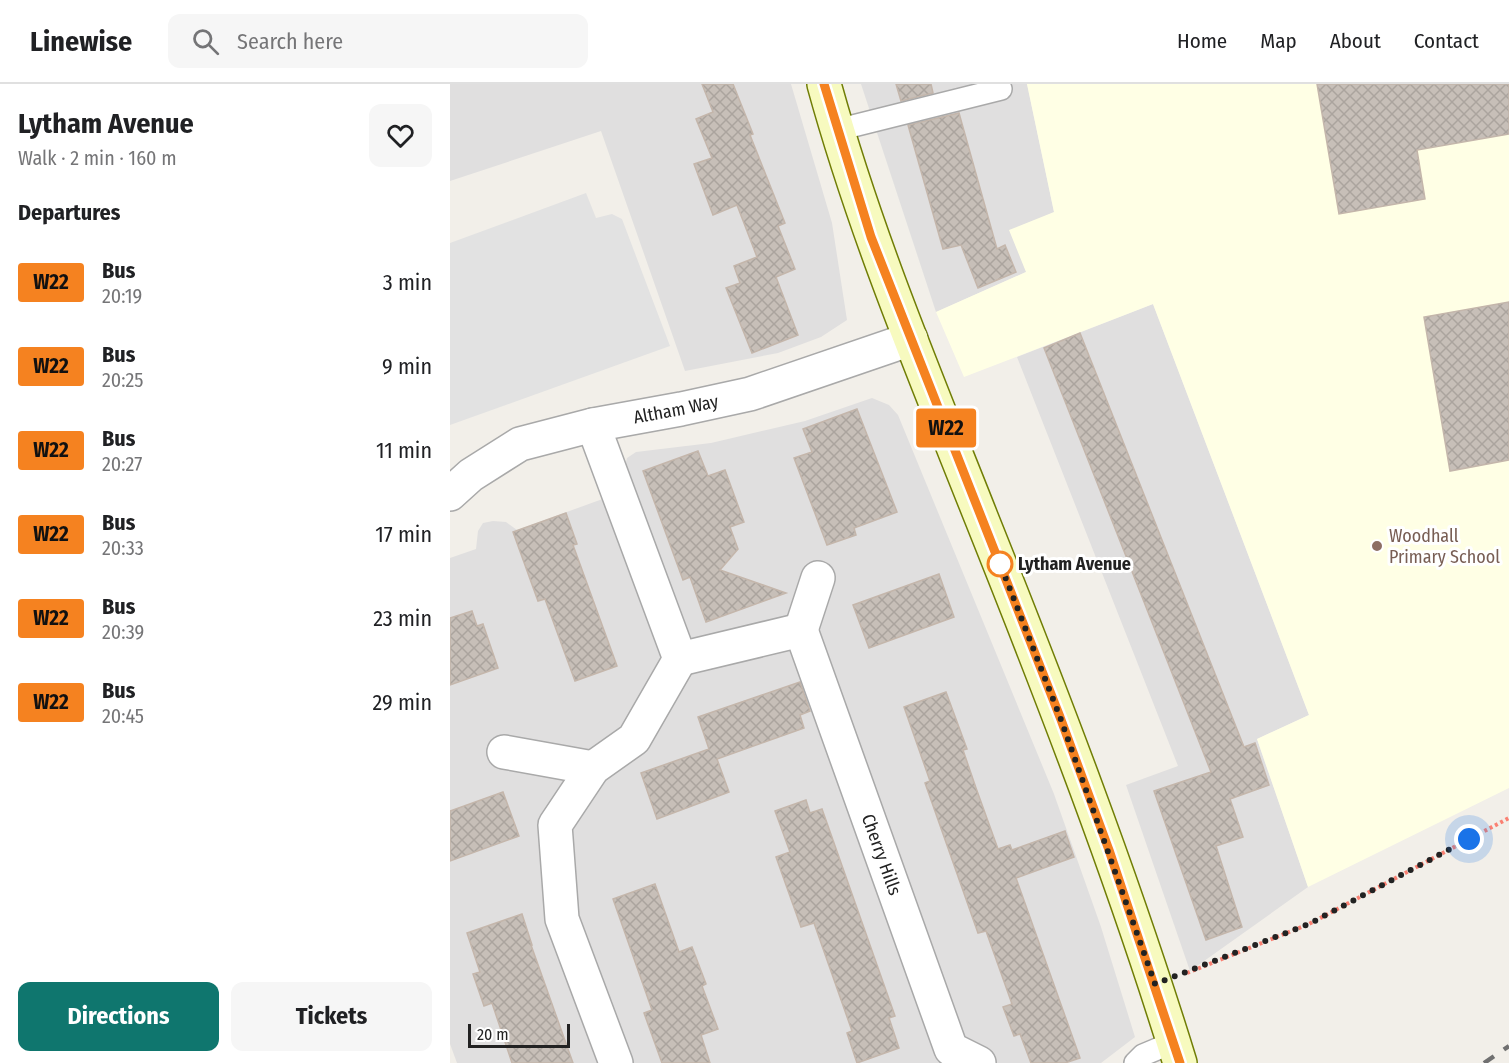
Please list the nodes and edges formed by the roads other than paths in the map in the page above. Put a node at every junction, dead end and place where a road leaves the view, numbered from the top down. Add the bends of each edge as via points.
1 (824, 84) edge
2 (1001, 89) dead end
3 (837, 130) junction
4 (910, 339) junction
5 (593, 425) junction
6 (450, 494) edge
7 (818, 578) dead end
8 (801, 630) junction
9 (680, 659) junction
10 (504, 752) dead end
11 (593, 768) junction
12 (1177, 1052) edge
13 (616, 1063) edge
14 (979, 1063) edge
15 (1135, 1063) edge

1 - 3 main road
2 - 3 lane
3 - 4 main road via 871,237
4 - 5 street, Altham Way via 750,394
4 - 12 main road via 1060,717
5 - 6 street, Altham Way via 520,444 471,475
5 - 9 street
7 - 8 street
8 - 9 street
8 - 14 street, Cherry Hills via 951,1049
9 - 11 street via 634,739
10 - 11 street
11 - 13 street via 555,825 562,919
12 - 15 lane via 1143,1055

